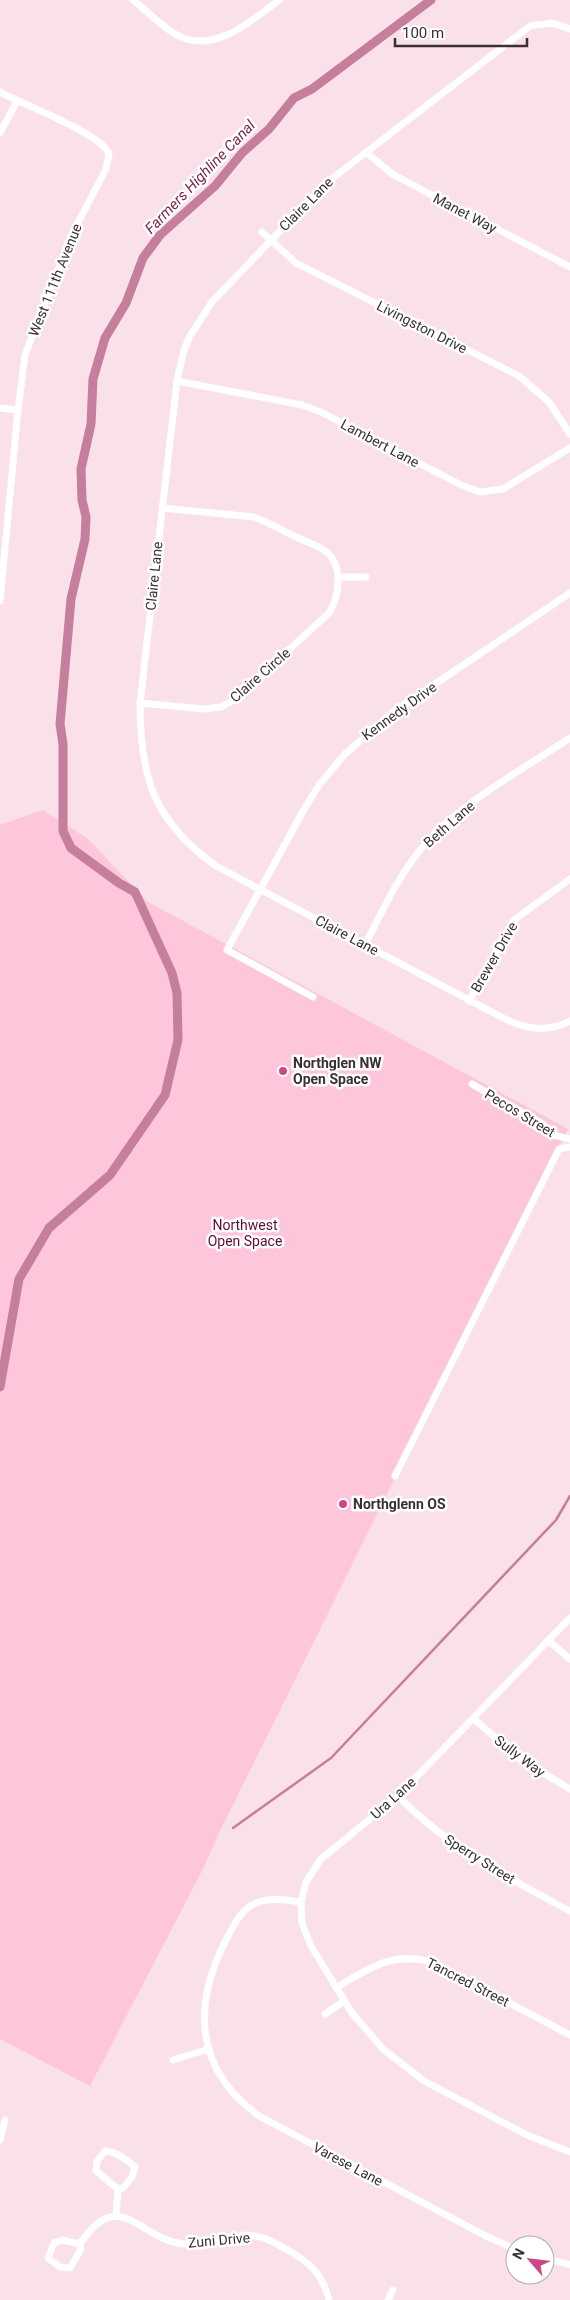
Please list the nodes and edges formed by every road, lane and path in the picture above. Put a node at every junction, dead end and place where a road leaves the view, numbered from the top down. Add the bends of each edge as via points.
1 (133, 0) edge
2 (279, 0) edge
3 (570, 29) edge
4 (0, 92) edge
5 (17, 101) junction
6 (0, 133) edge
7 (366, 152) junction
8 (262, 232) dead end
9 (271, 239) junction
10 (570, 267) edge
11 (177, 381) junction
12 (0, 408) edge
13 (18, 410) junction
14 (570, 434) edge
15 (570, 448) edge
16 (162, 508) junction
17 (3, 543) edge
18 (340, 577) junction
19 (366, 577) dead end
20 (570, 593) edge
21 (0, 601) edge
22 (140, 703) junction
23 (570, 738) edge
24 (570, 879) edge
25 (261, 890) junction
26 (365, 945) junction
27 (313, 997) dead end
28 (469, 1001) junction
29 (570, 1021) edge
30 (472, 1084) dead end
31 (570, 1139) edge
32 (570, 1147) edge
33 (395, 1476) dead end
34 (570, 1618) edge
35 (548, 1640) junction
36 (570, 1659) edge
37 (474, 1719) junction
38 (570, 1789) edge
39 (398, 1796) junction
40 (301, 1902) junction
41 (570, 1911) edge
42 (336, 1988) junction
43 (344, 2001) junction
44 (325, 2014) dead end
45 (570, 2035) edge
46 (209, 2049) junction
47 (173, 2060) dead end
48 (5, 2120) dead end
49 (0, 2140) edge
50 (570, 2152) edge
51 (118, 2189) junction
52 (116, 2216) junction
53 (80, 2244) junction
54 (505, 2245) edge
55 (555, 2260) edge
56 (570, 2264) edge
57 (393, 2290) dead end
58 (330, 2300) edge
59 (388, 2300) edge

1 - 2 street via 176,34 202,40 240,30
3 - 7 street, Claire Lane via 552,23 536,24 517,35
4 - 5 street
5 - 6 street
5 - 13 street, West 111th Avenue via 102,143 109,154 106,169 71,236 30,341
7 - 9 street, Claire Lane via 325,184
7 - 10 street, Manet Way via 392,174
8 - 9 street, Livingston Drive
9 - 11 street, Claire Lane via 203,314 184,350
9 - 14 street, Livingston Drive via 296,263 519,376 549,402
11 - 15 street, Lambert Lane via 302,405 480,492 503,489
11 - 16 street, Claire Lane
12 - 13 street
13 - 17 street, West 111th Avenue
16 - 18 street via 254,517 268,522 325,551
16 - 22 street, Claire Lane
17 - 21 street, West 111th Avenue
18 - 19 street
18 - 22 street, Claire Circle via 336,602 330,613 234,700 221,707 204,709
20 - 25 street, Kennedy Drive via 392,713 354,744 319,785
22 - 25 street, Claire Lane via 144,767 161,809 204,857
23 - 26 street, Beth Lane via 464,809 436,832 405,872
24 - 28 street, Brewer Drive via 514,920
25 - 26 street, Claire Lane
25 - 27 street, Kennedy Drive via 227,950
26 - 28 street, Claire Lane
28 - 29 street, Claire Lane via 524,1027 551,1028
30 - 31 street, Pecos Street via 542,1124 549,1134
32 - 33 street via 560,1149
34 - 35 street, Ura Lane
35 - 36 street
35 - 37 street, Ura Lane
37 - 38 street, Sully Way via 521,1760
37 - 39 street, Ura Lane
39 - 40 street, Ura Lane via 321,1859 306,1882
39 - 41 street, Sperry Street via 440,1835 471,1856
40 - 42 street, Ura Lane via 304,1931
40 - 46 street, Varese Lane via 260,1902 246,1909 237,1920 216,1958 208,1983 204,2015
42 - 43 street, Ura Lane
42 - 45 street, Tancred Street via 392,1959 420,1958
43 - 44 street
43 - 50 street, Ura Lane via 383,2048 424,2081 527,2135
46 - 47 street
46 - 54 street, Varese Lane via 228,2086 258,2116
48 - 49 street
51 - 51 street via 96,2171 105,2151 135,2167 128,2184
51 - 52 street
52 - 53 street via 97,2224
52 - 58 street, Zuni Drive via 132,2220 173,2242 186,2244 247,2235 269,2239 312,2265
53 - 53 street via 81,2249 70,2268 60,2267 48,2258 56,2241
55 - 56 street
57 - 59 street

